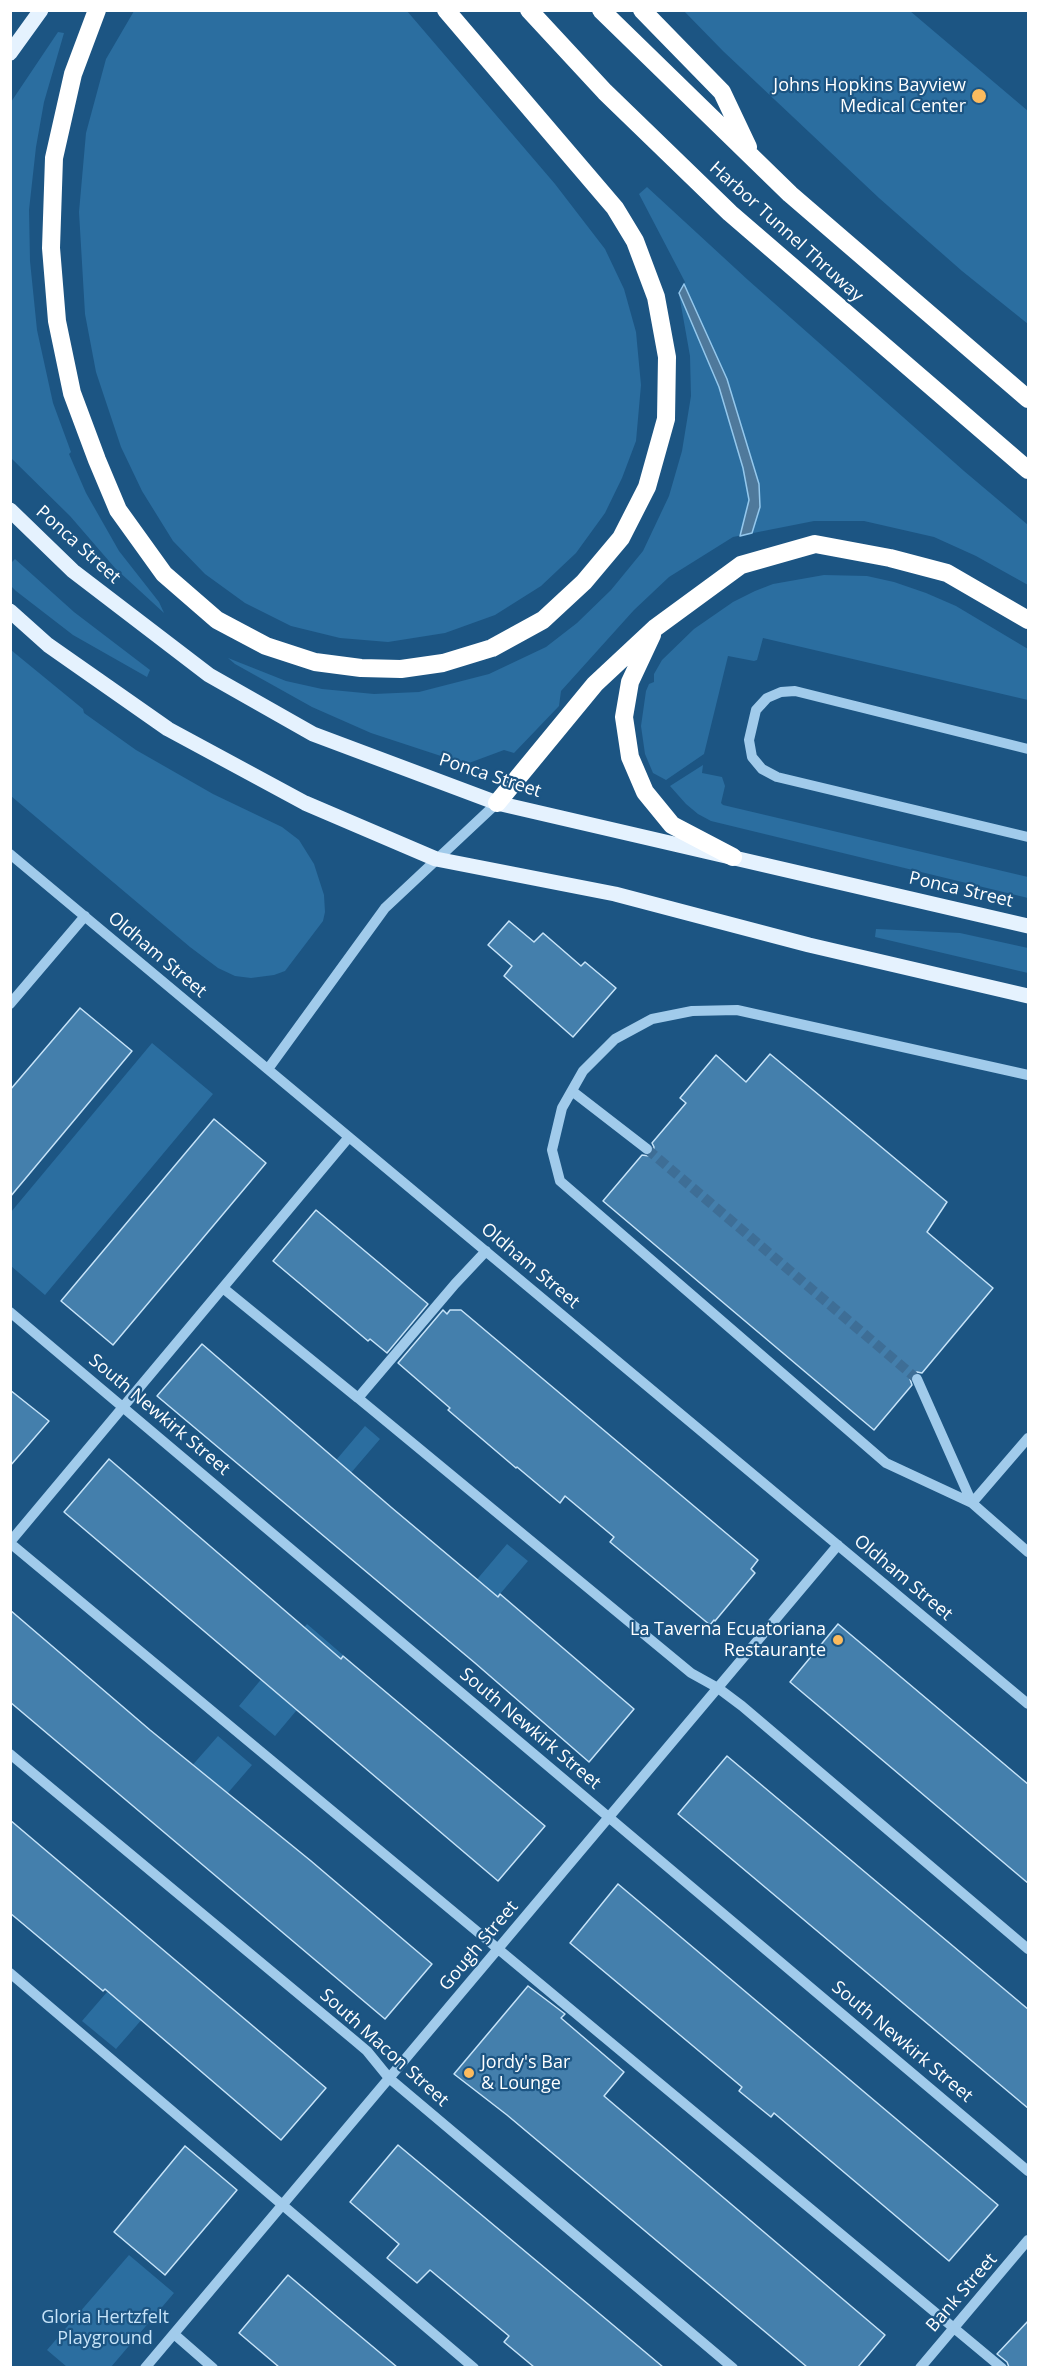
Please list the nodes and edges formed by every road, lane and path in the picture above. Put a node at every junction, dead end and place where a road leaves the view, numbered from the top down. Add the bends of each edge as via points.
1 (40, 10) edge
2 (97, 10) edge
3 (446, 10) edge
4 (529, 10) edge
5 (602, 10) edge
6 (642, 10) edge
7 (10, 53) edge
8 (753, 156) junction
9 (1029, 399) edge
10 (1029, 470) edge
11 (10, 510) edge
12 (10, 611) edge
13 (1029, 620) edge
14 (655, 628) junction
15 (1029, 750) edge
16 (497, 803) junction
17 (1029, 837) edge
18 (10, 854) edge
19 (733, 857) junction
20 (436, 859) junction
21 (85, 916) junction
22 (1029, 926) edge
23 (1029, 996) edge
24 (10, 1004) edge
25 (267, 1069) junction
26 (1029, 1075) edge
27 (572, 1091) junction
28 (349, 1137) junction
29 (647, 1149) tunnel mouth
30 (486, 1251) junction
31 (223, 1288) junction
32 (10, 1312) edge
33 (917, 1379) tunnel mouth
34 (357, 1398) junction
35 (124, 1407) junction
36 (1029, 1438) edge
37 (972, 1503) junction
38 (10, 1542) edge
39 (838, 1545) junction
40 (1029, 1552) edge
41 (718, 1688) junction
42 (1029, 1704) edge
43 (10, 1754) edge
44 (609, 1817) junction
45 (498, 1949) junction
46 (1029, 1949) edge
47 (10, 1973) edge
48 (389, 2078) junction
49 (1029, 2171) edge
50 (282, 2206) junction
51 (1029, 2240) edge
52 (954, 2327) junction
53 (174, 2334) junction
54 (146, 2367) edge
55 (213, 2367) edge
56 (474, 2367) edge
57 (733, 2367) edge
58 (920, 2367) edge
59 (1002, 2367) edge

1 - 7 main road
2 - 3 highway via 73,75 54,159 51,248 57,321 72,393 118,510 164,574 217,620 266,646 315,662 401,669 443,663 492,648 543,620 576,589 621,538 647,487 666,419 667,357 656,297 635,241 615,208
4 - 10 highway, Harbor Tunnel Thruway via 605,92 730,213
5 - 8 highway, Harbor Tunnel Thruway
6 - 8 highway via 722,92
8 - 9 highway, Harbor Tunnel Thruway via 790,194
11 - 16 main road, Ponca Street via 73,571 209,675 313,734
12 - 20 main road via 48,645 168,729 305,803
13 - 14 highway via 947,573 815,543 741,565
14 - 16 highway via 595,684
14 - 19 highway via 630,682 624,717 630,757 645,792 672,825
15 - 17 street via 795,692 767,698 756,710 749,740 752,757 762,769 777,777
16 - 19 main road, Ponca Street
16 - 20 street
18 - 21 street, Oldham Street
19 - 22 main road, Ponca Street
20 - 23 main road via 615,894 809,945
20 - 25 street via 385,908
21 - 24 street
21 - 25 street, Oldham Street
25 - 28 street, Oldham Street
26 - 27 street via 737,1010 692,1011 652,1019 615,1039 583,1071
27 - 29 street
27 - 37 street via 562,1108 552,1150 560,1181 885,1463
28 - 30 street, Oldham Street
28 - 31 street
30 - 34 street
30 - 39 street, Oldham Street
31 - 34 street
31 - 35 street
32 - 35 street, South Newkirk Street
33 - 37 street
34 - 41 street via 691,1673
35 - 38 street
35 - 44 street, South Newkirk Street
36 - 37 street
37 - 40 street
38 - 45 street
39 - 41 street, Gough Street
39 - 42 street, Oldham Street
41 - 44 street, Gough Street
41 - 46 street
43 - 48 street, South Macon Street via 367,2050
44 - 45 street, Gough Street
44 - 49 street, South Newkirk Street
45 - 48 street, Gough Street
45 - 52 street
47 - 50 street
48 - 50 street, Gough Street
48 - 57 street, South Macon Street
50 - 53 street, Gough Street
50 - 56 street
51 - 52 street, Bank Street
52 - 58 street, Bank Street
52 - 59 street
53 - 54 street, Gough Street
53 - 55 street

